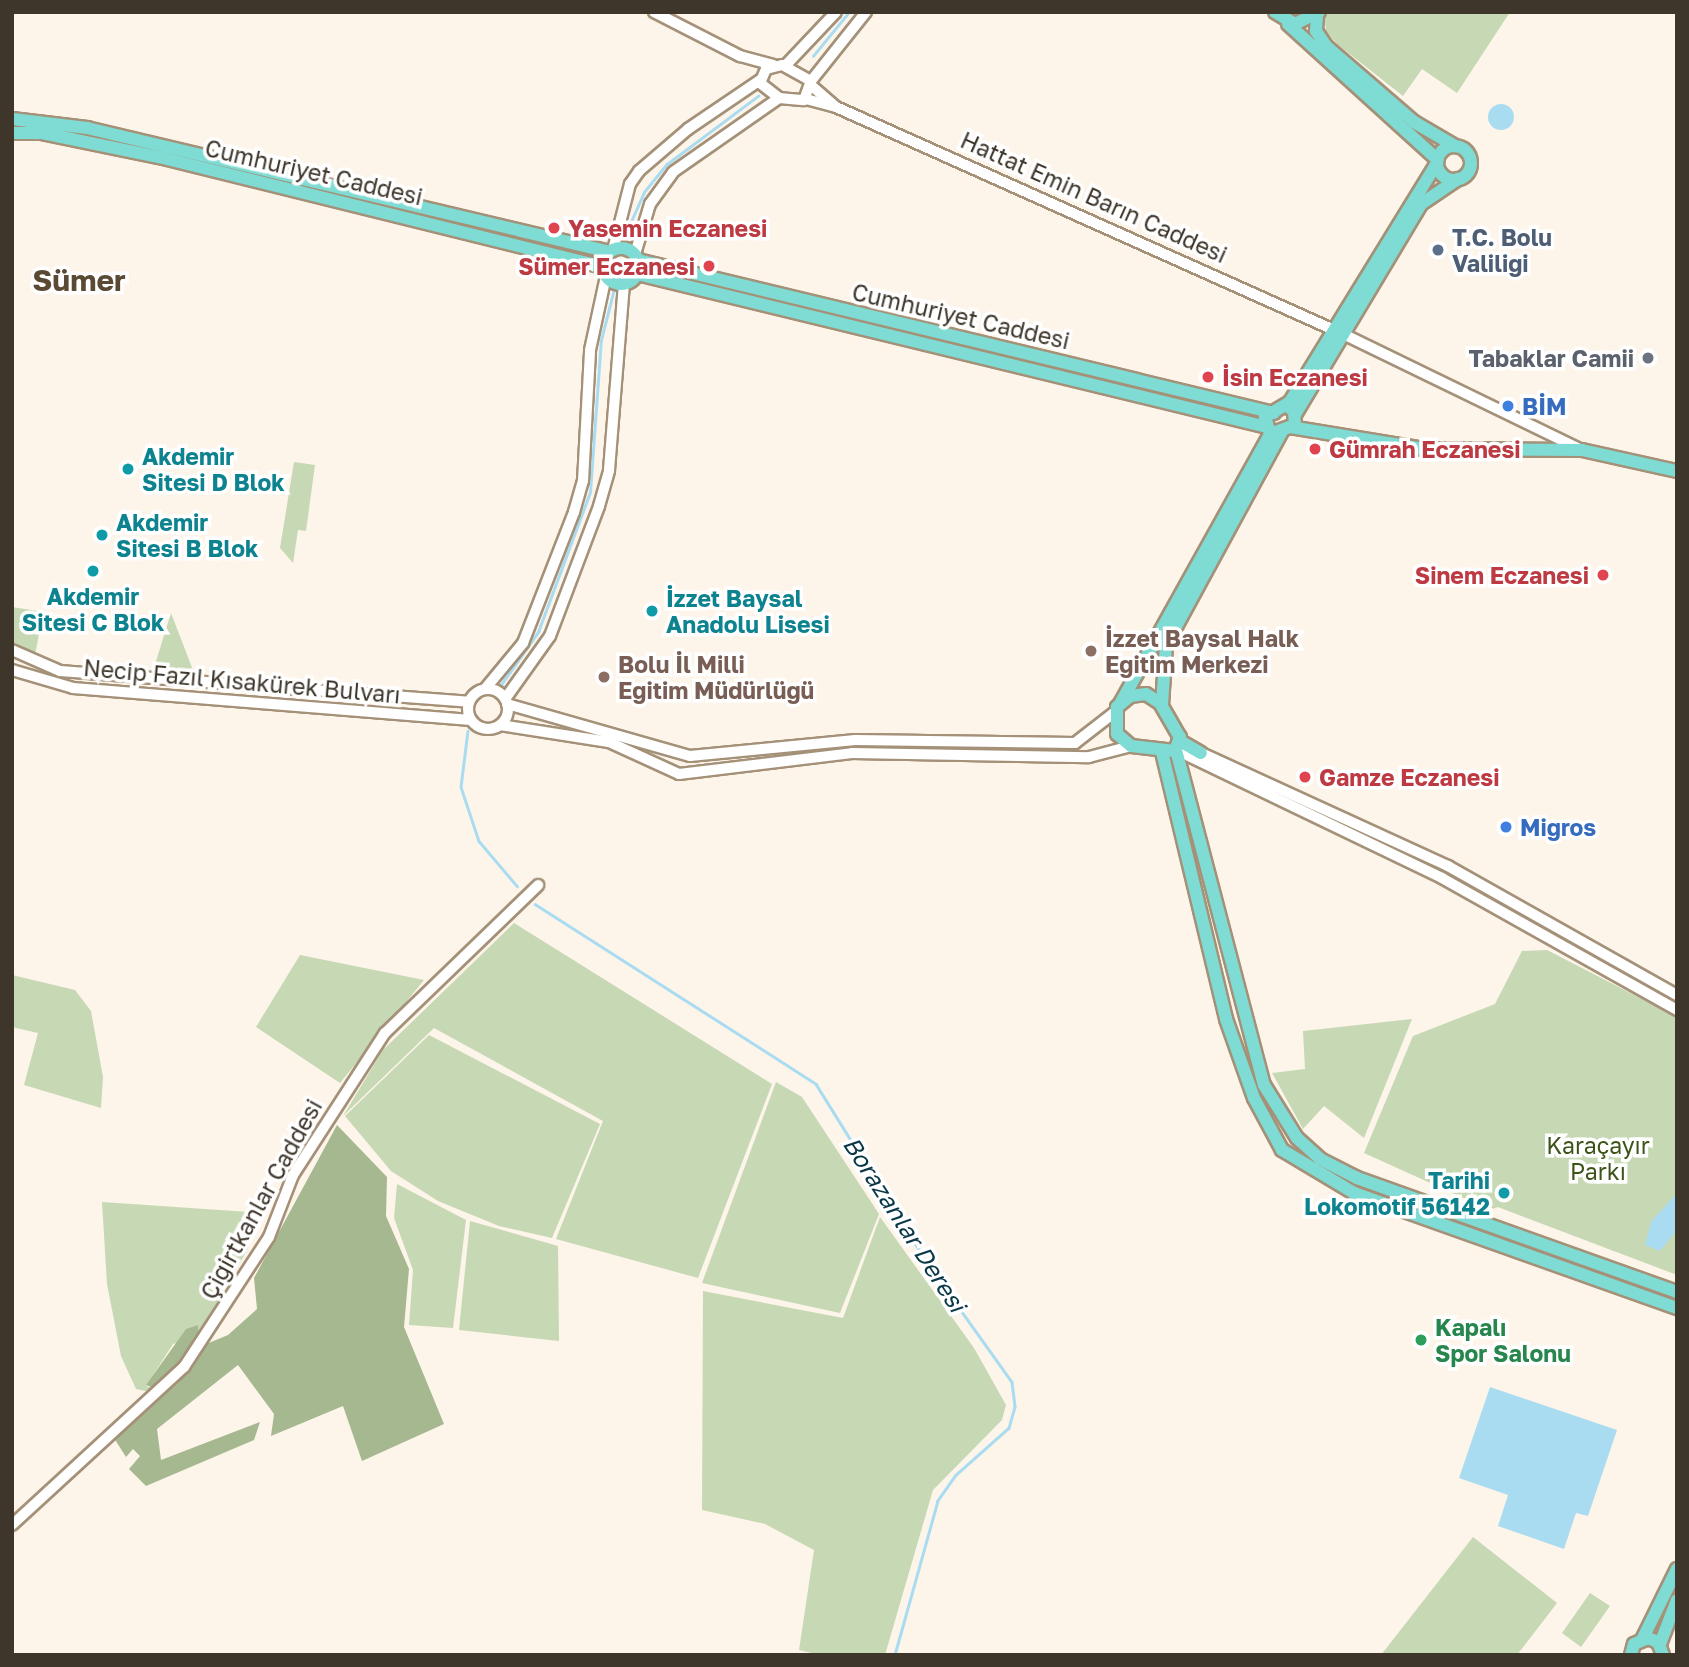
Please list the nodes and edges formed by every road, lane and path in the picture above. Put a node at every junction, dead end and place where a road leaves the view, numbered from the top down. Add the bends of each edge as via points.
1 (654, 12) edge
2 (836, 12) edge
3 (866, 12) edge
4 (1275, 12) edge
5 (1318, 14) edge
6 (1288, 24) junction
7 (740, 56) junction
8 (779, 66) junction
9 (760, 78) junction
10 (811, 83) junction
11 (779, 98) junction
12 (806, 99) junction
13 (836, 107) junction
14 (12, 119) edge
15 (12, 133) edge
16 (1455, 146) junction
17 (1437, 162) junction
18 (1458, 179) junction
19 (611, 251) junction
20 (636, 257) junction
21 (605, 271) junction
22 (636, 274) junction
23 (624, 283) junction
24 (1338, 332) junction
25 (1291, 410) junction
26 (1274, 413) junction
27 (1276, 430) junction
28 (1582, 450) junction
29 (1677, 471) edge
30 (12, 650) edge
31 (12, 670) edge
32 (485, 689) junction
33 (469, 702) junction
34 (506, 702) junction
35 (1162, 705) junction
36 (1118, 708) junction
37 (471, 720) junction
38 (500, 725) junction
39 (1131, 746) junction
40 (1178, 746) junction
41 (1162, 752) junction
42 (1201, 753) joint
43 (538, 885) dead end
44 (1677, 995) edge
45 (1677, 1010) edge
46 (1677, 1292) edge
47 (1677, 1308) edge
48 (12, 1525) edge
49 (1677, 1569) edge
50 (1677, 1600) edge
51 (1643, 1638) junction
52 (1661, 1650) edge
53 (1631, 1655) edge

1 - 7 main road
2 - 8 main road
3 - 10 main road
4 - 6 main road
5 - 6 main road
5 - 16 main road via 1317,31 1326,46 1414,122
6 - 17 main road
7 - 8 main road
7 - 9 main road
8 - 9 main road
8 - 10 main road
9 - 11 main road
9 - 19 main road via 639,171 630,184
10 - 12 main road
10 - 13 main road
11 - 12 main road
11 - 20 main road via 673,172 650,204
12 - 13 main road
13 - 24 main road, Hattat Emin Barın Caddesi
14 - 19 main road, Cumhuriyet Caddesi via 87,128
15 - 21 main road, Cumhuriyet Caddesi via 42,133 167,159
16 - 17 main road via 1445,149
16 - 18 main road via 1471,161
17 - 18 main road via 1444,176
17 - 24 main road
18 - 24 main road via 1421,205
19 - 20 main road, Cumhuriyet Caddesi
19 - 21 main road
20 - 22 main road
20 - 26 main road, Cumhuriyet Caddesi
21 - 23 main road, Cumhuriyet Caddesi
21 - 32 main road via 590,350 583,481 523,643
22 - 23 main road
22 - 27 main road, Cumhuriyet Caddesi
23 - 34 main road via 609,470 599,506 551,636
24 - 25 main road
24 - 28 main road, Hattat Emin Barın Caddesi
25 - 26 main road
25 - 27 main road
26 - 27 main road via 1265,417
27 - 28 main road, Cumhuriyet Caddesi via 1424,449
27 - 35 main road via 1166,645
27 - 36 main road
28 - 29 main road, Cumhuriyet Caddesi
30 - 33 main road, Necip Fazıl Kısakürek Bulvarı via 60,671
31 - 37 main road, Necip Fazıl Kısakürek Bulvarı via 73,688
32 - 33 main road
32 - 34 main road
33 - 37 main road
34 - 36 main road via 691,756 855,740 1075,743
34 - 38 main road
35 - 36 main road via 1138,694
35 - 40 main road
36 - 39 main road via 1117,734
37 - 38 main road via 486,729
38 - 39 main road via 609,742 679,774 852,753 1089,757
39 - 41 main road
40 - 41 main road
40 - 42 main road
40 - 45 main road via 1442,878
40 - 46 main road via 1264,1085 1297,1138 1321,1159 1357,1178
41 - 47 main road via 1226,1019 1254,1098 1282,1150 1354,1193
42 - 44 main road via 1448,866
43 - 48 main road, Çiğirtkanlar Caddesi via 385,1034 293,1175 269,1237 184,1367
49 - 51 main road
50 - 52 main road
51 - 52 main road
51 - 53 main road

